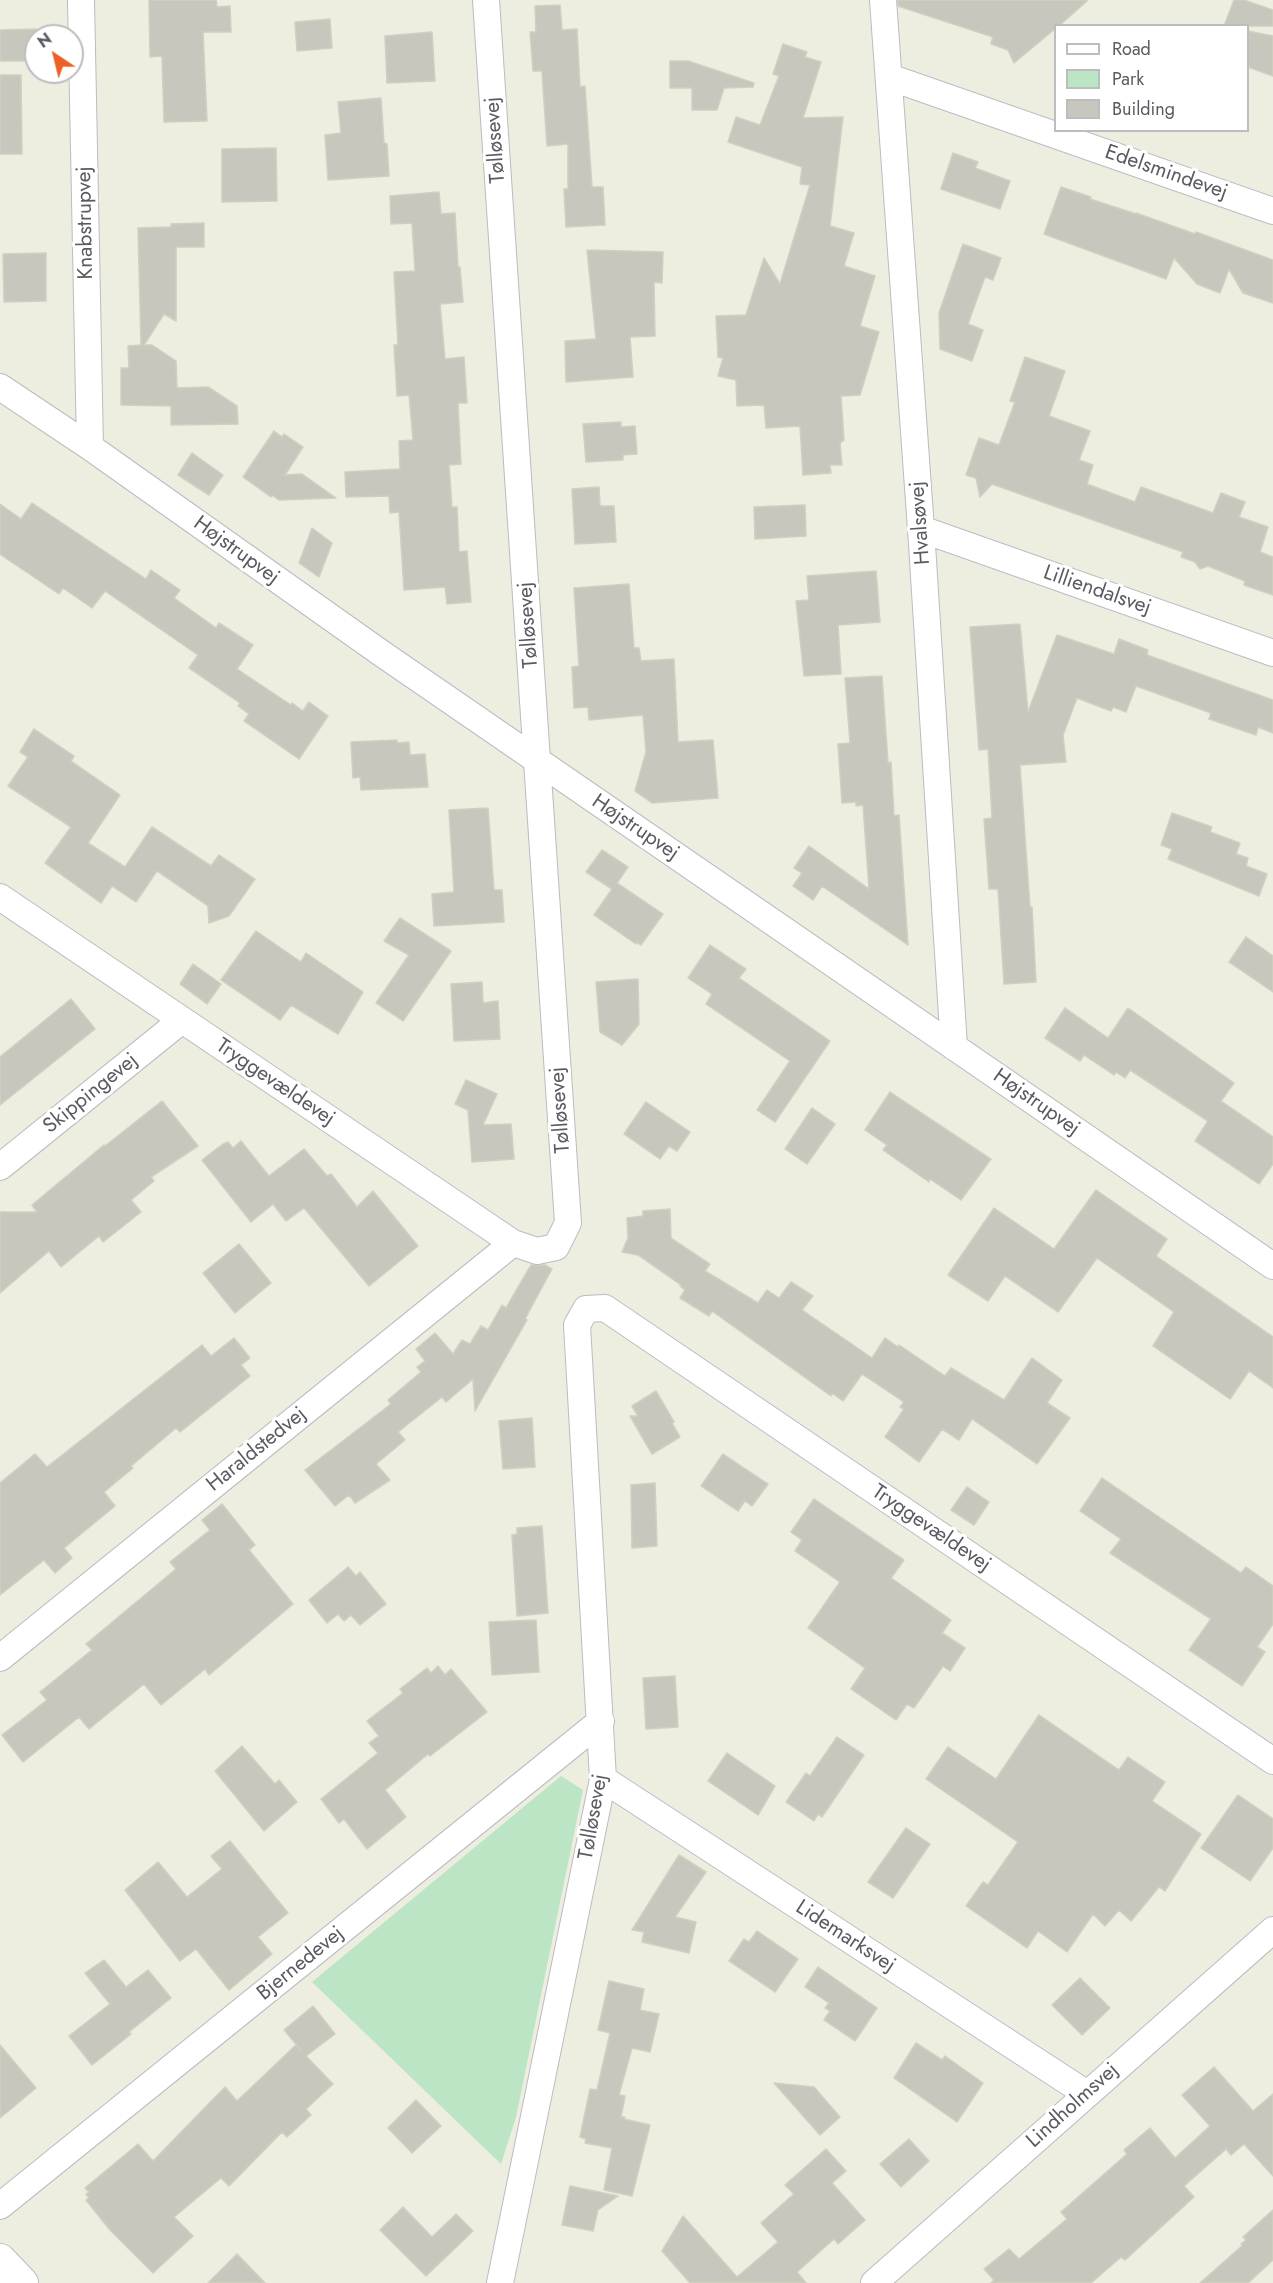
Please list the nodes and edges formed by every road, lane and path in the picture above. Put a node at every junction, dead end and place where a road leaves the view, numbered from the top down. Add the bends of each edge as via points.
1 (81, 0) edge
2 (486, 0) edge
3 (883, 0) edge
4 (889, 77) junction
5 (1273, 211) edge
6 (0, 387) edge
7 (90, 447) junction
8 (921, 529) junction
9 (1273, 653) edge
10 (538, 761) junction
11 (0, 897) edge
12 (182, 1020) junction
13 (954, 1047) junction
14 (0, 1167) edge
15 (513, 1243) junction
16 (556, 1247) joint
17 (1273, 1266) edge
18 (586, 1309) joint
19 (0, 1658) edge
20 (601, 1721) junction
21 (1273, 1761) edge
22 (603, 1779) junction
23 (1273, 1929) edge
24 (1087, 2094) junction
25 (0, 2206) edge
26 (0, 2260) edge
27 (22, 2283) edge
28 (500, 2283) edge
29 (874, 2283) edge

1 - 7 street, Knabstrupvej
2 - 10 street, Tølløsevej
3 - 4 street, Hvalsøvej
4 - 5 street, Edelsmindevej
4 - 8 street, Hvalsøvej
6 - 7 street, Højstrupvej
7 - 10 street, Højstrupvej
8 - 9 street, Lilliendalsvej
8 - 13 street, Hvalsøvej
10 - 13 street, Højstrupvej
10 - 16 street, Tølløsevej via 568,1223
11 - 12 street, Tryggevældevej
12 - 14 street, Skippingevej
12 - 15 street, Tryggevældevej
13 - 17 street, Højstrupvej
15 - 16 street, Tryggevældevej via 537,1251
15 - 19 street, Haraldstedvej
18 - 20 street, Tølløsevej via 577,1325
18 - 21 street, Tryggevældevej via 605,1308
20 - 22 street, Tølløsevej
20 - 25 street, Bjernedevej
22 - 24 street, Lidemarksvej
22 - 28 street, Tølløsevej
23 - 24 street, Lindholmsvej
24 - 29 street, Lindholmsvej
26 - 27 street

